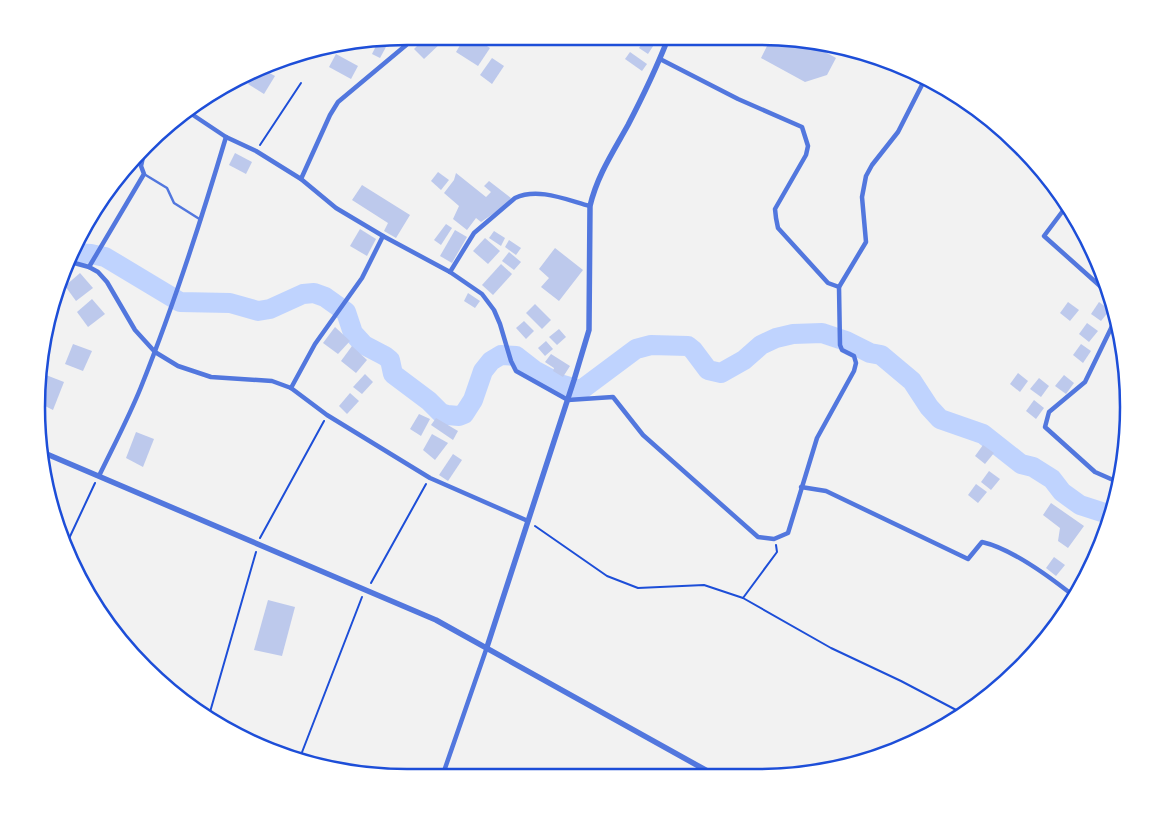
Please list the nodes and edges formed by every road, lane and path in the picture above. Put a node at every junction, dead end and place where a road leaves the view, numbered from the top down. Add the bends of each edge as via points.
1 (405, 45) edge
2 (666, 45) edge
3 (660, 59) junction
4 (301, 83) dead end
5 (922, 84) edge
6 (193, 115) edge
7 (226, 137) junction
8 (256, 151) junction
9 (142, 160) edge
10 (138, 165) edge
11 (141, 166) junction
12 (144, 174) junction
13 (302, 179) junction
14 (590, 206) junction
15 (1062, 211) edge
16 (201, 220) junction
17 (383, 236) junction
18 (75, 263) edge
19 (89, 266) junction
20 (450, 272) junction
21 (1099, 285) edge
22 (839, 288) junction
23 (1111, 328) edge
24 (155, 352) junction
25 (291, 388) junction
26 (568, 400) junction
27 (327, 415) junction
28 (48, 455) edge
29 (99, 476) junction
30 (430, 478) junction
31 (1113, 480) edge
32 (802, 487) junction
33 (528, 522) junction
34 (70, 537) edge
35 (774, 539) junction
36 (258, 544) junction
37 (367, 590) junction
38 (1069, 592) edge
39 (742, 598) junction
40 (487, 647) junction
41 (956, 710) edge
42 (210, 711) edge
43 (302, 753) edge
44 (445, 769) edge
45 (704, 769) edge

1 - 13 street via 338,102
2 - 3 street
3 - 14 street via 602,169
3 - 22 street via 802,127 808,146 806,155 775,209 778,228 828,283
4 - 8 path
5 - 22 street via 898,132 866,176 862,197 866,242
6 - 7 street
7 - 8 street
7 - 16 street
8 - 13 street
9 - 11 street
10 - 11 lane
11 - 12 street
12 - 16 lane via 168,188 174,202
12 - 19 street
13 - 17 street via 336,208
14 - 20 street via 534,193 521,195 474,233
14 - 26 street via 589,330
15 - 21 street via 1044,236
16 - 24 street
17 - 20 street
17 - 25 street via 362,278 315,344
18 - 19 street
19 - 24 street via 107,282 135,330
20 - 26 street via 482,294 494,310 516,371
22 - 32 street via 840,345 842,350 854,356 856,363 817,438
23 - 31 street via 1085,382 1049,412 1045,428 1096,472
24 - 25 street via 178,366 211,376 272,382
24 - 29 street
25 - 27 street
26 - 33 street
26 - 35 street via 612,397 643,435 758,537
27 - 30 street
27 - 36 path
28 - 29 street
29 - 34 path
29 - 36 street
30 - 33 street
30 - 37 path
32 - 35 street via 788,533
32 - 38 street via 826,492 968,559 982,542 991,544 1039,569
33 - 39 path via 607,576 638,588 704,585
33 - 40 street
35 - 39 path via 777,552
36 - 37 street
36 - 42 path
37 - 40 street via 436,620
37 - 43 path
39 - 41 path via 832,648
40 - 44 street
40 - 45 street

